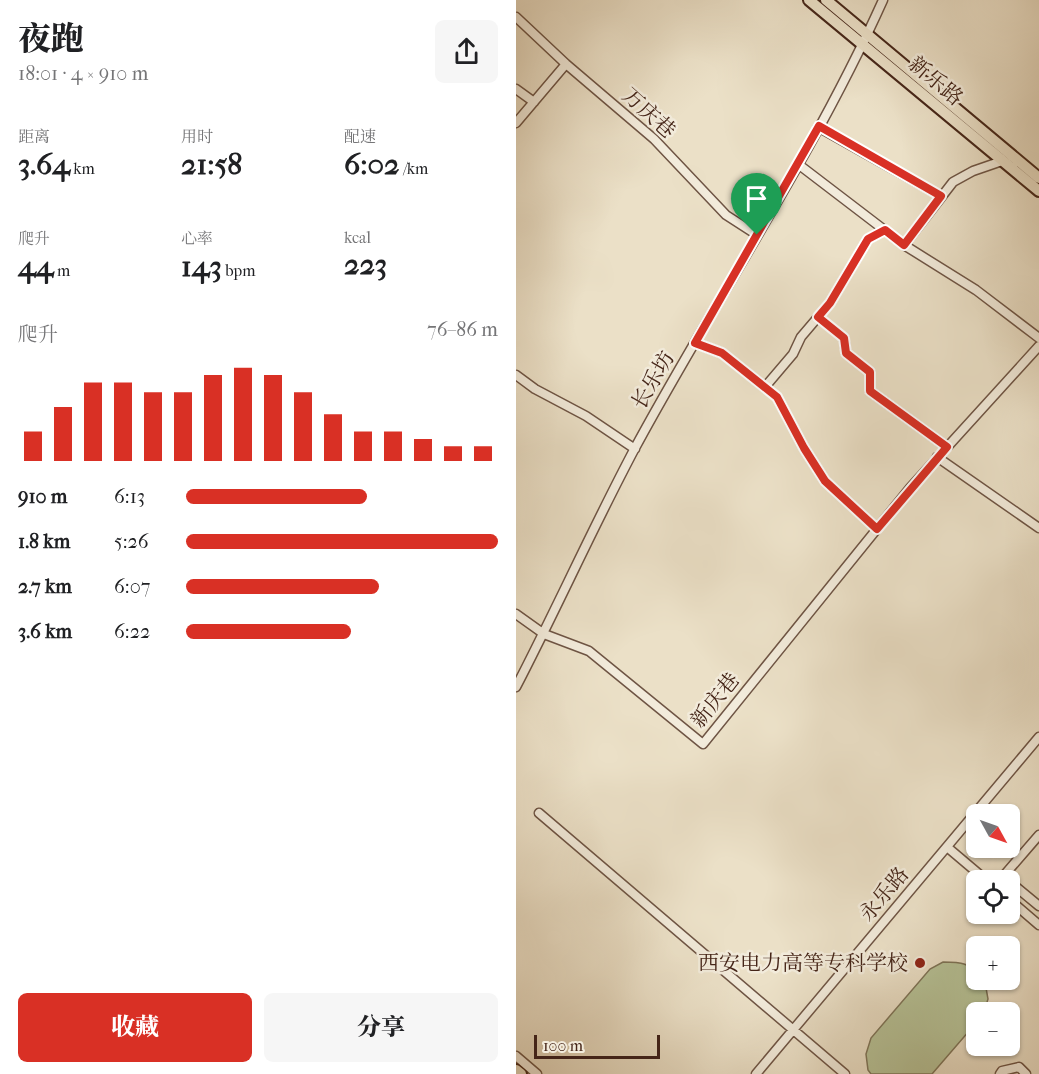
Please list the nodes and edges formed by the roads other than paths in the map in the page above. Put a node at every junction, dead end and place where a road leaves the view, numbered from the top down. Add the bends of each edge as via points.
1 (809, 0) edge
2 (826, 0) edge
3 (883, 0) edge
4 (516, 17) edge
5 (865, 40) junction
6 (566, 64) junction
7 (516, 89) edge
8 (534, 102) junction
9 (516, 123) edge
10 (819, 126) junction
11 (1002, 161) junction
12 (798, 164) junction
13 (1039, 178) edge
14 (1039, 191) edge
15 (941, 196) junction
16 (885, 230) junction
17 (757, 235) junction
18 (904, 245) junction
19 (818, 317) junction
20 (1039, 338) edge
21 (695, 343) junction
22 (1039, 346) edge
23 (516, 375) edge
24 (765, 387) junction
25 (947, 447) junction
26 (635, 449) junction
27 (937, 457) junction
28 (1039, 528) edge
29 (877, 529) junction
30 (516, 614) edge
31 (544, 634) junction
32 (516, 687) edge
33 (1039, 737) edge
34 (539, 813) dead end
35 (1039, 835) edge
36 (947, 847) junction
37 (975, 870) edge
38 (1013, 870) edge
39 (1020, 891) edge
40 (1039, 906) edge
41 (1020, 909) edge
42 (1039, 925) edge
43 (792, 1031) junction
44 (516, 1056) edge
45 (516, 1070) edge
46 (521, 1074) edge
47 (537, 1074) edge
48 (756, 1074) edge
49 (845, 1074) edge
50 (1000, 1074) edge
51 (1026, 1074) edge

1 - 5 main road, 新乐路
2 - 5 main road, 新乐路
3 - 5 street, 长乐坊
4 - 6 street, 万庆巷
5 - 10 street, 长乐坊
5 - 11 main road, 新乐路
5 - 13 main road, 新乐路
6 - 8 street
6 - 17 street, 万庆巷 via 654,139 726,215
7 - 8 street
8 - 9 street
10 - 12 street, 长乐坊
10 - 15 street
11 - 14 main road, 新乐路
11 - 15 street via 953,182
12 - 16 street
12 - 17 street, 长乐坊
15 - 18 street
16 - 18 street
16 - 19 street via 868,239
17 - 21 street, 长乐坊
18 - 20 street via 976,290
19 - 24 street
19 - 25 street via 844,338 846,353 870,372 870,391
21 - 24 street via 722,353
21 - 26 street, 长乐坊
22 - 25 street
23 - 26 street
24 - 29 street via 777,397 825,481
25 - 27 street
26 - 31 street, 长乐坊
27 - 28 street
27 - 29 street
29 - 31 street, 新庆巷 via 703,744 589,651
30 - 31 street, 新庆巷
31 - 32 street, 长乐坊
33 - 36 street, 永乐路
34 - 43 street
35 - 38 street
36 - 37 street
36 - 43 street, 永乐路
39 - 40 street
41 - 42 street
43 - 48 street, 永乐路
43 - 49 street
44 - 47 street
45 - 46 main road
50 - 51 street via 1019,1067

